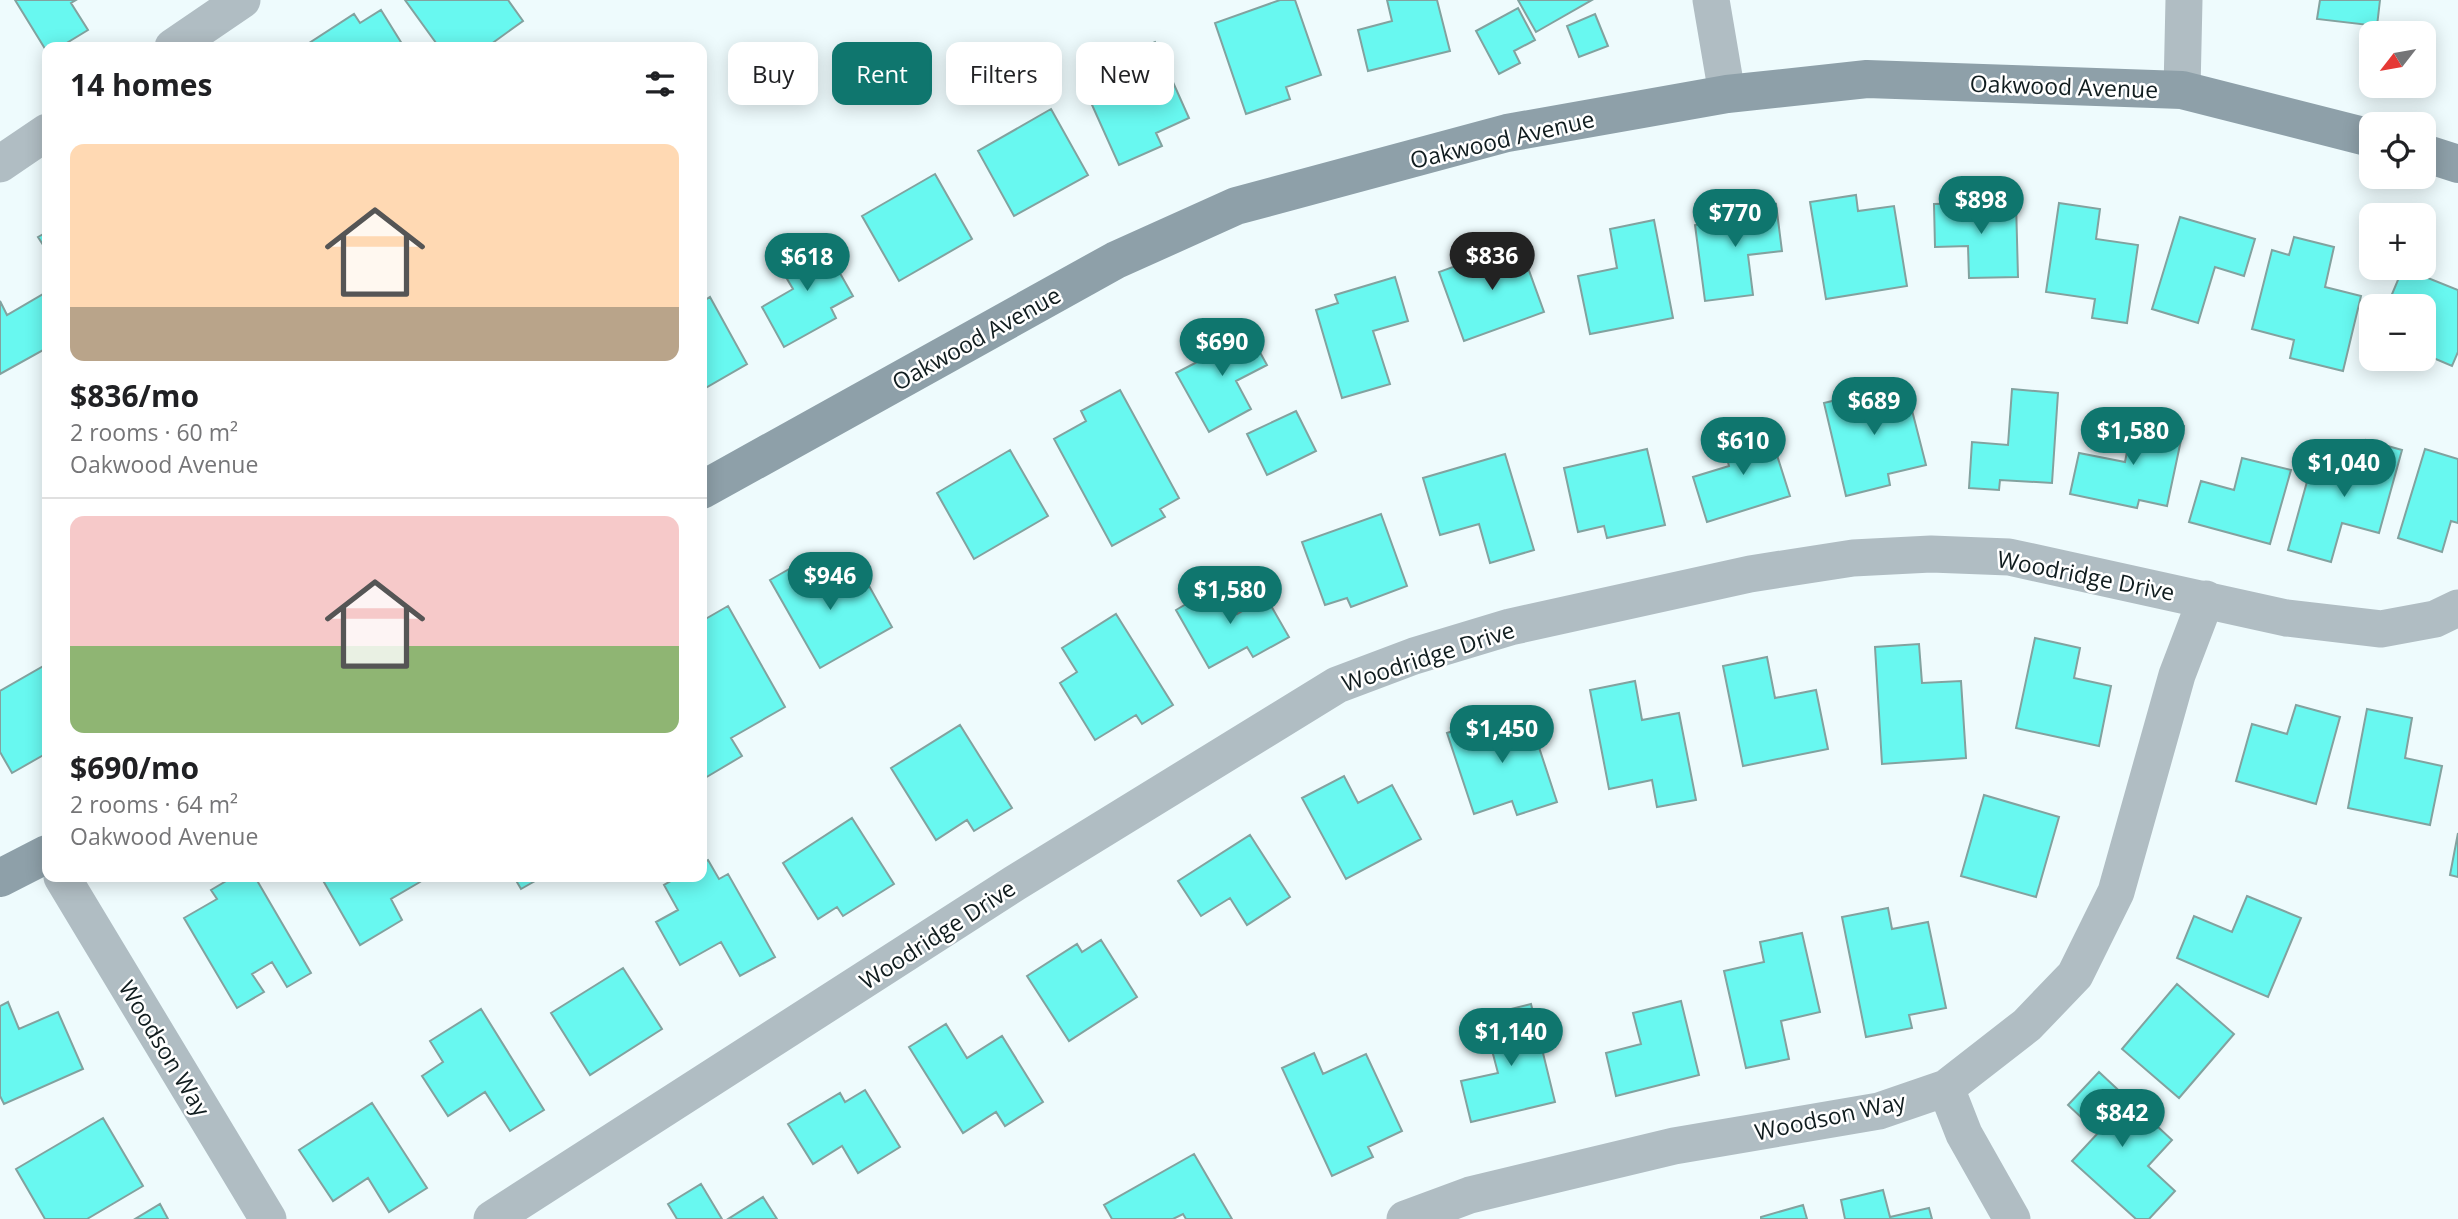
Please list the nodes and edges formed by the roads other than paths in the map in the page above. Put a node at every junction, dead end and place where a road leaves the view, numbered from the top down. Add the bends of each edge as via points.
1 (242, 0) edge
2 (1711, 0) edge
3 (2184, 0) edge
4 (180, 42) edge
5 (2182, 90) junction
6 (1727, 94) junction
7 (42, 135) edge
8 (2359, 135) edge
9 (2436, 157) edge
10 (0, 164) edge
11 (2458, 164) edge
12 (707, 487) edge
13 (2206, 599) junction
14 (2458, 608) edge
15 (42, 856) edge
16 (0, 878) edge
17 (65, 882) edge
18 (1946, 1088) junction
19 (268, 1219) edge
20 (492, 1219) edge
21 (1405, 1219) edge
22 (2012, 1219) edge

1 - 4 street
2 - 6 street
3 - 5 street
5 - 6 main road, Oakwood Avenue via 1867,79
5 - 8 main road, Oakwood Avenue
6 - 12 main road, Oakwood Avenue via 1507,133 1236,206 1116,260
7 - 10 street
9 - 11 main road
13 - 14 street, Woodridge Drive via 2286,618 2381,629 2435,619
13 - 18 street, Woodson Way via 2177,675 2116,892 2075,975 2027,1026
13 - 20 street, Woodridge Drive via 2009,557 1853,558 1750,574 1536,621 1414,656 1337,685 1015,883
15 - 16 main road
17 - 19 street, Woodson Way
18 - 21 street, Woodson Way via 1879,1111 1674,1146 1470,1195
18 - 22 street via 1964,1134

